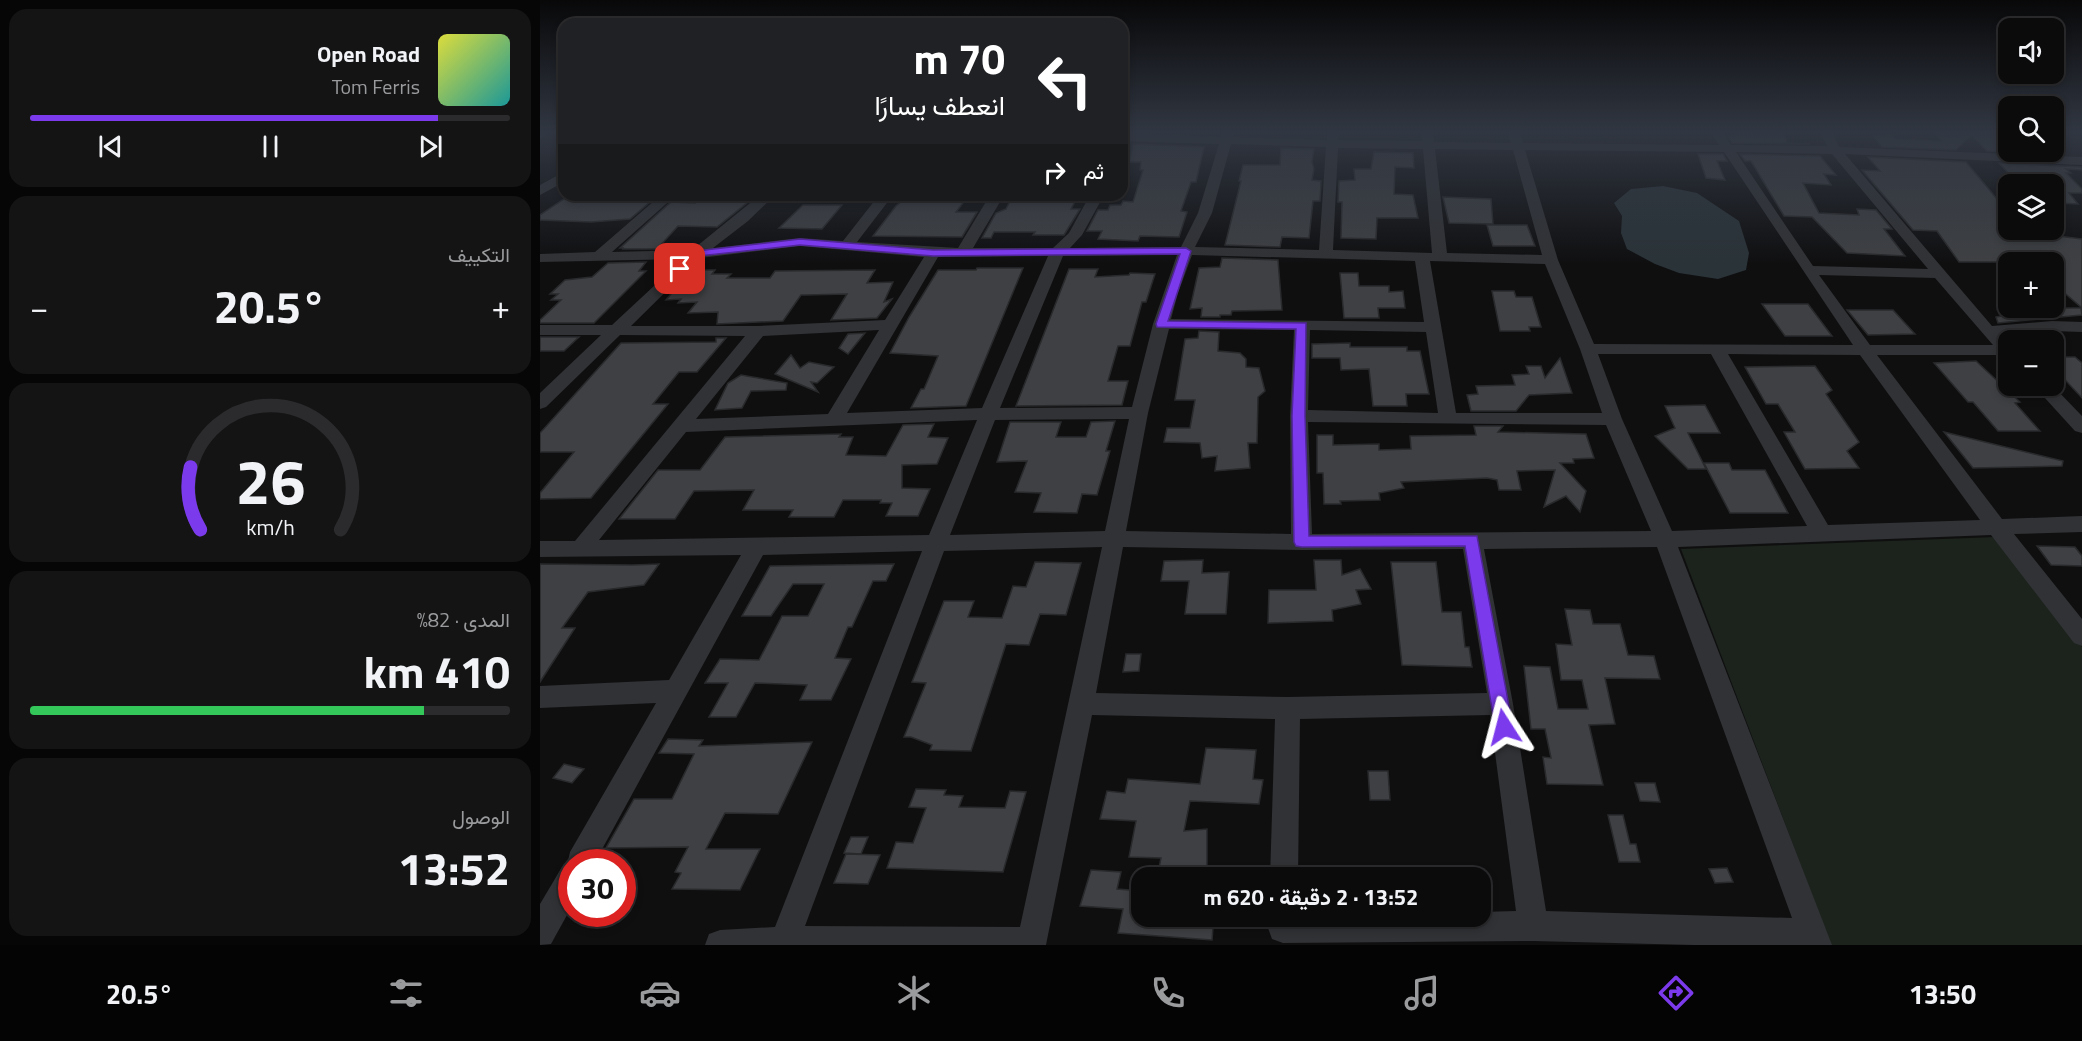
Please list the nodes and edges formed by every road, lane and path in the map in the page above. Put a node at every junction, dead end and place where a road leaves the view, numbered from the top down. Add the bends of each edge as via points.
1 (1218, 175) edge
2 (1331, 175) edge
3 (1431, 175) edge
4 (1525, 175) edge
5 (1745, 175) edge
6 (1857, 175) edge
7 (558, 179) edge
8 (543, 187) edge
9 (662, 201) edge
10 (761, 201) edge
11 (881, 201) edge
12 (993, 201) edge
13 (1094, 201) edge
14 (846, 247) junction
15 (1058, 251) junction
16 (1186, 251) junction
17 (933, 253) junction
18 (963, 253) junction
19 (696, 254) junction
20 (1326, 254) junction
21 (600, 255) junction
22 (540, 258) edge
23 (1422, 258) junction
24 (1440, 259) junction
25 (1551, 260) junction
26 (1809, 270) junction
27 (1942, 274) junction
28 (1161, 324) junction
29 (889, 325) junction
30 (1302, 326) junction
31 (1433, 327) junction
32 (2082, 327) edge
33 (540, 330) edge
34 (616, 330) junction
35 (758, 331) junction
36 (1988, 331) junction
37 (1998, 340) edge
38 (1864, 348) junction
39 (1588, 349) junction
40 (1716, 349) junction
41 (1998, 350) edge
42 (540, 383) edge
43 (560, 383) junction
44 (2053, 396) edge
45 (540, 403) edge
46 (1139, 413) junction
47 (990, 414) junction
48 (1299, 416) junction
49 (1613, 419) junction
50 (1448, 420) junction
51 (833, 421) junction
52 (678, 426) junction
53 (2082, 427) edge
54 (2082, 524) edge
55 (1995, 526) junction
56 (1821, 532) junction
57 (1114, 539) junction
58 (1665, 539) junction
59 (1472, 540) junction
60 (1302, 542) junction
61 (936, 543) junction
62 (757, 548) junction
63 (540, 549) edge
64 (580, 549) junction
65 (2082, 636) edge
66 (677, 690) junction
67 (540, 697) edge
68 (1082, 704) junction
69 (1501, 704) junction
70 (1288, 708) junction
71 (587, 849) edge
72 (1284, 867) edge
73 (558, 902) edge
74 (1533, 926) junction
75 (1283, 930) edge
76 (540, 933) edge
77 (1814, 939) edge
78 (784, 943) edge
79 (1031, 944) edge
80 (720, 945) edge

1 - 16 street
2 - 20 street
3 - 24 street
4 - 25 street
5 - 26 street
6 - 27 street
7 - 8 street
9 - 21 street
10 - 19 street
11 - 14 street
12 - 18 street
13 - 15 street via 1075,235
14 - 17 street
14 - 19 street via 800,242
15 - 16 street
15 - 18 street
15 - 47 street
16 - 20 street
16 - 28 street
17 - 18 street
17 - 29 street
19 - 21 street
19 - 34 street
20 - 23 street
21 - 22 street
23 - 24 street
23 - 31 street
24 - 25 street
25 - 39 street
26 - 27 street
26 - 38 street
27 - 36 street
28 - 30 street
28 - 46 street
29 - 35 street
29 - 51 street
30 - 31 street
30 - 48 street
31 - 50 street
32 - 36 street
33 - 34 street
34 - 35 street
34 - 43 street
35 - 52 street
36 - 37 street
38 - 40 street
38 - 41 street
38 - 55 street
39 - 40 street
39 - 49 street
40 - 56 street
42 - 43 street
43 - 45 street
44 - 53 street
46 - 47 street
46 - 57 street
47 - 51 street
47 - 61 street
48 - 50 street
48 - 60 street
49 - 50 street
49 - 58 street
51 - 52 street
52 - 64 street
54 - 55 street
55 - 56 street
55 - 65 street
56 - 58 street
57 - 60 street
57 - 61 street
57 - 68 street
58 - 59 street
58 - 77 street
59 - 60 street
59 - 69 street
61 - 62 street
61 - 78 street
62 - 64 street
62 - 66 street
63 - 64 street
66 - 67 street
66 - 71 street
68 - 70 street
68 - 79 street
69 - 70 street
69 - 74 street
70 - 72 street
73 - 76 street
74 - 75 street
74 - 77 street
78 - 79 street
78 - 80 street

